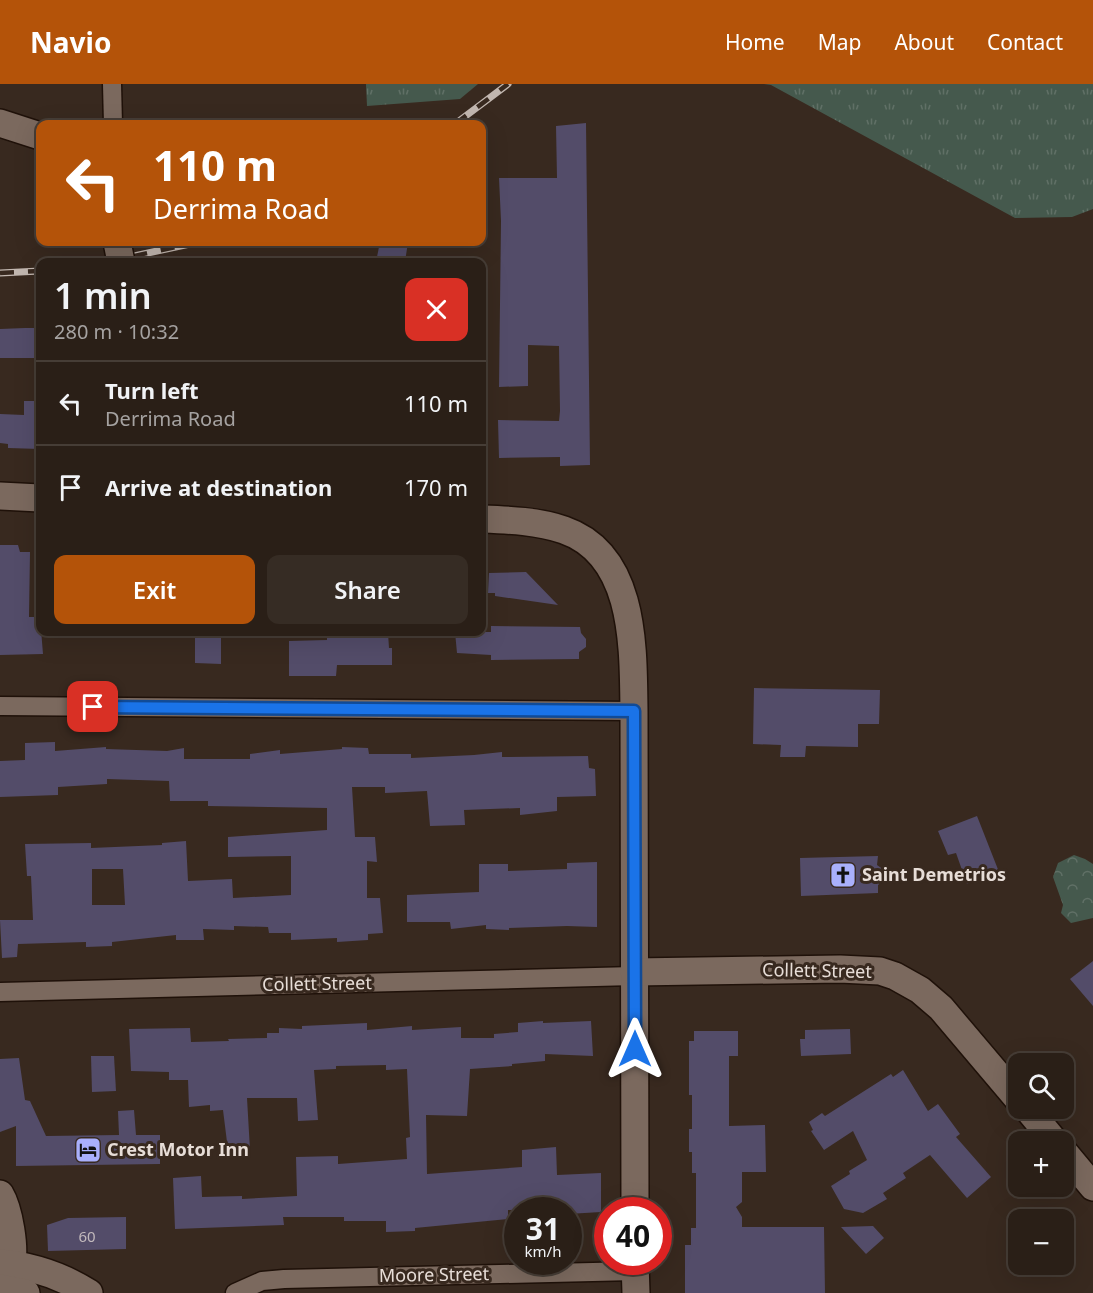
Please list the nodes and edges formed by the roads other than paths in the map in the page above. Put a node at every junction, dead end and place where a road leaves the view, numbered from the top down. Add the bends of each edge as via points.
1 (112, 84) edge
2 (113, 120) edge
3 (0, 123) edge
4 (36, 135) edge
5 (0, 496) edge
6 (36, 498) edge
7 (486, 519) edge
8 (0, 706) edge
9 (634, 711) junction
10 (634, 974) junction
11 (0, 992) edge
12 (1008, 1087) edge
13 (1036, 1119) edge
14 (1046, 1131) edge
15 (1074, 1164) edge
16 (1093, 1187) edge
17 (0, 1194) edge
18 (635, 1197) edge
19 (635, 1275) edge
20 (6, 1280) edge
21 (89, 1293) edge
22 (235, 1293) edge

1 - 2 street
3 - 4 street
5 - 6 street
7 - 9 street via 565,530 587,542 605,559 618,581 629,627
8 - 9 street
9 - 10 street
10 - 11 street, Collett Street
10 - 12 street, Collett Street via 880,971 920,990 941,1008
10 - 18 street
13 - 14 street
15 - 16 street
17 - 20 street via 10,1226
19 - 22 street, Moore Street via 284,1279 262,1281
20 - 21 street via 43,1272

